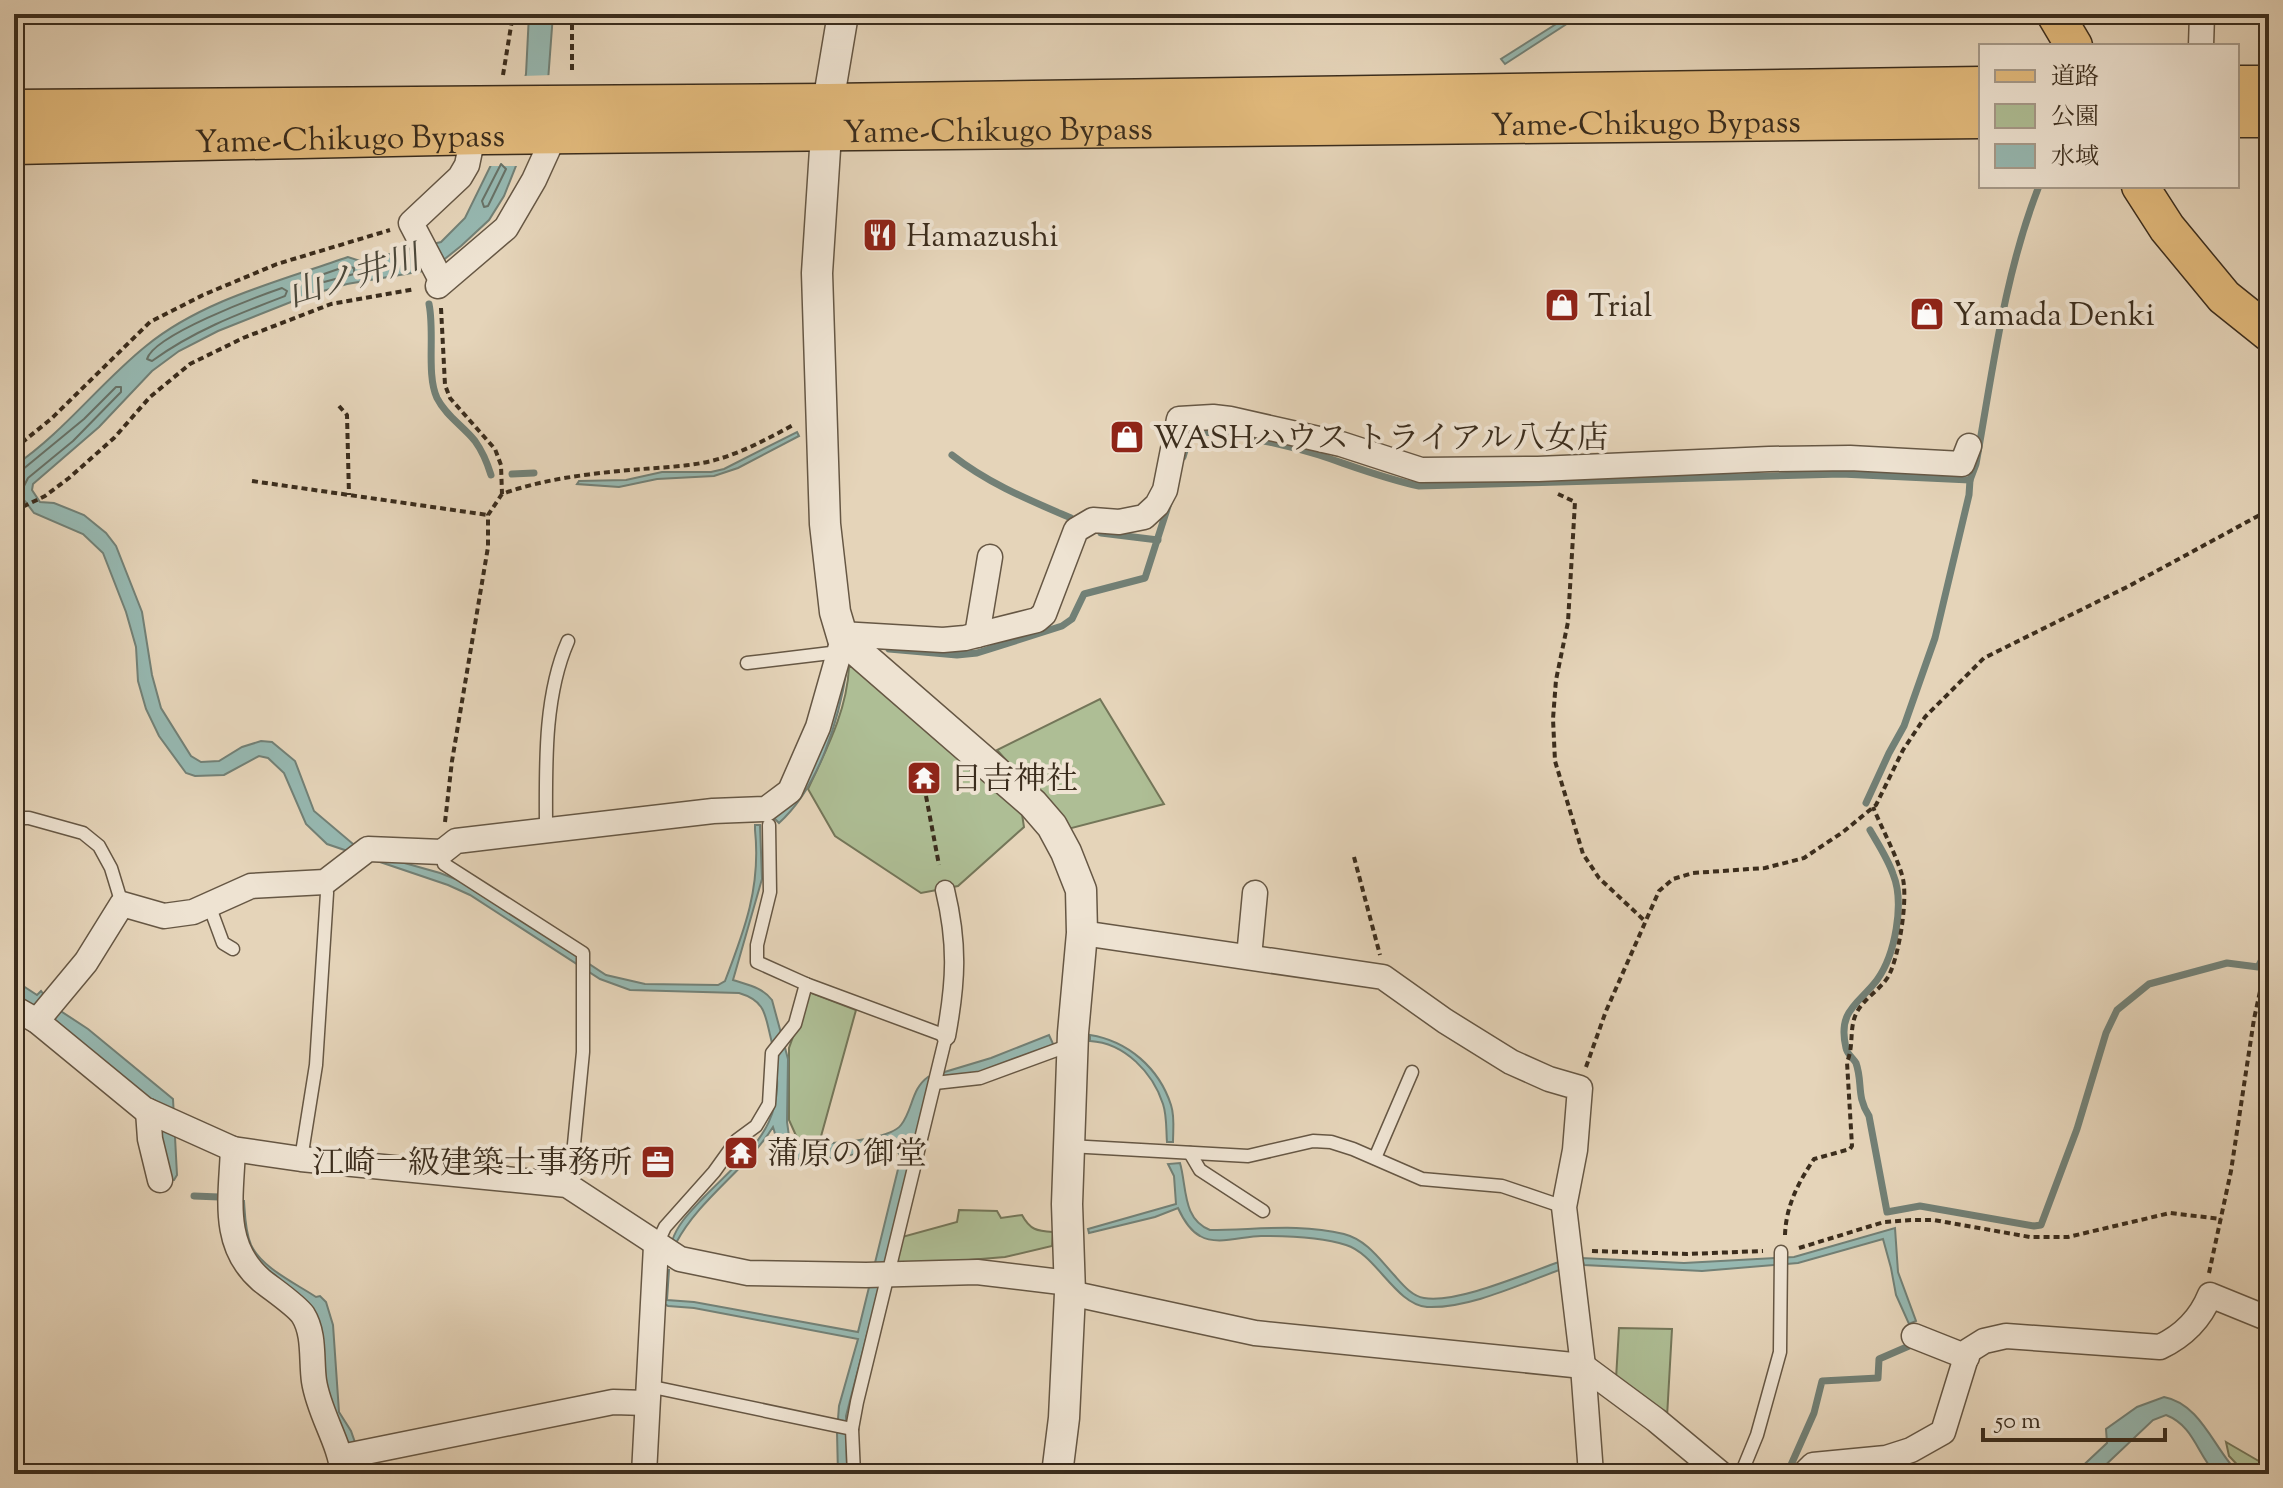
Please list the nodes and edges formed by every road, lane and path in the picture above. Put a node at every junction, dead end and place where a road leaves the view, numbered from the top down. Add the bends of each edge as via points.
1 (513, 14) edge
2 (572, 14) edge
3 (843, 14) edge
4 (2055, 14) edge
5 (2202, 14) edge
6 (2073, 44) edge
7 (2201, 44) edge
8 (2239, 85) edge
9 (2269, 85) edge
10 (1979, 86) edge
11 (14, 109) edge
12 (828, 118) junction
13 (2239, 118) edge
14 (2269, 118) edge
15 (1979, 119) edge
16 (488, 120) junction
17 (554, 120) junction
18 (14, 145) edge
19 (2141, 188) edge
20 (413, 226) junction
21 (440, 282) junction
22 (2269, 333) edge
23 (339, 406) dead end
24 (820, 419) junction
25 (1969, 446) dead end
26 (14, 449) edge
27 (1538, 469) junction
28 (252, 481) dead end
29 (502, 494) junction
30 (349, 495) junction
31 (2269, 510) edge
32 (14, 511) edge
33 (488, 515) junction
34 (990, 557) dead end
35 (977, 635) junction
36 (568, 641) dead end
37 (841, 642) junction
38 (747, 663) dead end
39 (926, 796) dead end
40 (1873, 807) junction
41 (767, 816) junction
42 (14, 818) edge
43 (546, 831) junction
44 (442, 852) junction
45 (1354, 857) dead end
46 (939, 865) dead end
47 (325, 882) junction
48 (945, 890) dead end
49 (1255, 893) dead end
50 (122, 904) junction
51 (209, 905) junction
52 (1646, 922) junction
53 (1082, 933) junction
54 (233, 949) dead end
55 (1249, 957) junction
56 (2264, 973) dead end
57 (1387, 979) junction
58 (806, 984) junction
59 (14, 1008) edge
60 (44, 1011) junction
61 (946, 1036) junction
62 (1073, 1039) junction
63 (1412, 1072) dead end
64 (937, 1078) junction
65 (1580, 1088) junction
66 (161, 1116) junction
67 (1069, 1146) junction
68 (233, 1149) junction
69 (1184, 1153) junction
70 (1375, 1158) junction
71 (301, 1159) junction
72 (160, 1180) dead end
73 (567, 1185) junction
74 (1564, 1207) junction
75 (1263, 1211) dead end
76 (2221, 1219) junction
77 (656, 1246) junction
78 (1782, 1257) junction
79 (1570, 1259) junction
80 (884, 1275) junction
81 (1070, 1288) junction
82 (2210, 1295) junction
83 (2269, 1319) edge
84 (1914, 1336) dead end
85 (1967, 1357) junction
86 (1583, 1366) junction
87 (647, 1395) junction
88 (852, 1429) junction
89 (349, 1461) edge
90 (644, 1474) edge
91 (854, 1474) edge
92 (1057, 1474) edge
93 (1591, 1474) edge
94 (1721, 1474) edge
95 (1741, 1474) edge
96 (1804, 1474) edge

1 - 16 path via 503,74
2 - 17 path via 573,70
3 - 12 street
4 - 6 main road
5 - 7 street
8 - 9 highway
10 - 12 highway, Yame-Chikugo Bypass
11 - 16 highway, Yame-Chikugo Bypass
12 - 15 highway, Yame-Chikugo Bypass
12 - 17 highway, Yame-Chikugo Bypass
12 - 24 street via 817,273
13 - 14 highway
16 - 17 highway, Yame-Chikugo Bypass
16 - 18 highway, Yame-Chikugo Bypass
16 - 20 street via 460,177
17 - 21 street via 534,180 506,228
19 - 22 main road via 2224,297
20 - 21 street
20 - 26 path via 277,264 150,322
21 - 29 path via 445,385 450,398 495,449
21 - 32 path via 331,304 190,364 45,496
23 - 30 path via 347,415
24 - 29 path via 799,422 720,458 598,473
24 - 37 street via 830,576
25 - 27 street via 1962,464 1796,458
27 - 35 street via 1421,470 1341,444 1230,419 1179,419 1165,490 1157,505 1144,517 1093,520 1076,530 1044,614
27 - 52 path via 1539,492 1562,494 1575,502 1568,622 1556,680 1555,761 1583,854 1599,878
28 - 30 path
29 - 33 path
30 - 33 path
31 - 40 path via 1984,658 1925,717
33 - 44 path via 488,547
34 - 35 street
35 - 37 street
36 - 43 lane via 548,736
37 - 38 lane
37 - 41 street via 818,727 790,791
37 - 53 street via 1033,804 1052,826 1081,890
39 - 46 path
40 - 52 path via 1804,858 1673,879 1659,891
40 - 78 path via 1903,878 1898,947 1889,976 1854,1019 1847,1062 1852,1146 1814,1159 1807,1170 1788,1208
41 - 43 street via 713,811
41 - 58 lane via 770,892 757,962
42 - 50 lane via 83,833 99,846
43 - 44 street via 456,841
44 - 47 street via 362,854
44 - 73 lane via 444,864 583,953 583,1052
45 - 57 path
47 - 51 street via 251,886
47 - 71 lane via 316,1065
48 - 61 street via 954,929 955,990
49 - 55 street
50 - 51 street via 164,916
50 - 60 street via 86,962
51 - 54 lane via 223,943
52 - 65 path via 1593,1044
53 - 55 street
53 - 62 street
55 - 57 street
56 - 76 path
57 - 65 street via 1511,1062
58 - 61 lane
58 - 77 lane via 795,1024 772,1053 769,1104 756,1126 737,1140 665,1227
59 - 60 street
60 - 66 street
61 - 64 lane
62 - 64 lane via 980,1078
62 - 67 street
63 - 70 lane
64 - 80 lane
65 - 74 street
66 - 68 street
66 - 72 street via 150,1139
67 - 69 lane
67 - 81 street
68 - 71 street
68 - 89 street via 234,1240 245,1266 303,1315 328,1428
69 - 70 lane via 1248,1156 1313,1141
69 - 75 lane via 1200,1170
70 - 74 lane via 1422,1179 1502,1186
71 - 73 street
73 - 77 street
74 - 79 street
76 - 78 path via 2170,1213 2068,1237 2030,1237 1934,1220 1884,1222
76 - 82 path via 2209,1272
77 - 80 street via 680,1259 748,1273
77 - 87 street
78 - 79 path via 1745,1251
78 - 95 lane via 1780,1352
79 - 86 street
80 - 81 street via 977,1272
80 - 88 lane
81 - 86 street via 1255,1333
81 - 92 street
82 - 83 street
82 - 85 street via 2181,1337 2160,1347 2006,1336 1984,1341
84 - 85 street
85 - 96 street via 1943,1432 1886,1458 1813,1465
86 - 93 street
86 - 94 street
87 - 88 lane
87 - 89 street
87 - 90 street
88 - 91 lane

